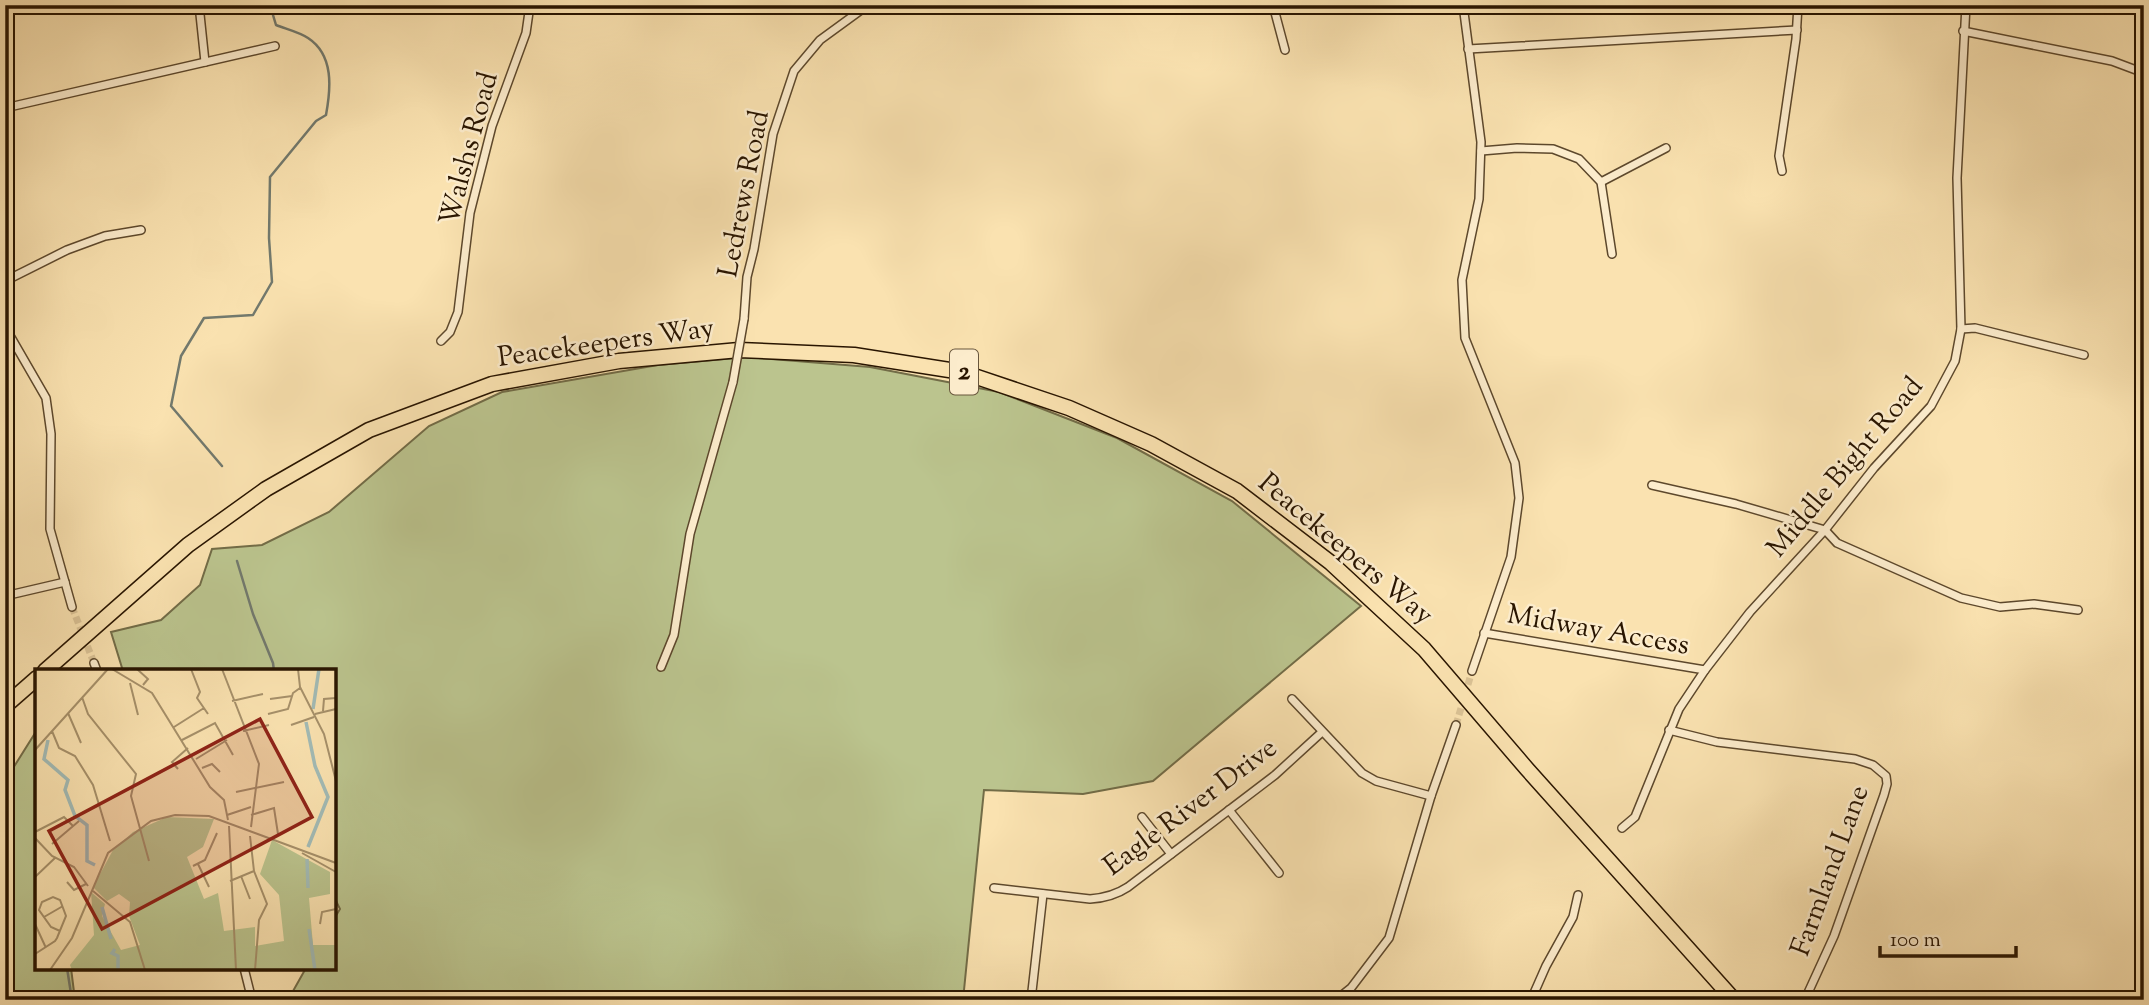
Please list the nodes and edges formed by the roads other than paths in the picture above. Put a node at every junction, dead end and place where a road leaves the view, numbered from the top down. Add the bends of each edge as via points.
1 (199, 5) edge
2 (530, 5) edge
3 (868, 5) edge
4 (1273, 5) edge
5 (1463, 5) edge
6 (1798, 5) edge
7 (1966, 5) edge
8 (1797, 30) junction
9 (1963, 31) junction
10 (275, 46) dead end
11 (1468, 49) junction
12 (1285, 50) dead end
13 (205, 62) junction
14 (2144, 73) edge
15 (5, 108) edge
16 (1666, 148) dead end
17 (1481, 151) junction
18 (1782, 171) dead end
19 (1601, 182) junction
20 (141, 230) dead end
21 (1612, 254) dead end
22 (5, 281) edge
23 (5, 327) edge
24 (1961, 329) junction
25 (441, 341) dead end
26 (2084, 355) dead end
27 (1652, 485) dead end
28 (1825, 530) junction
29 (65, 582) junction
30 (5, 596) edge
31 (72, 607) tunnel mouth
32 (2078, 610) dead end
33 (1484, 633) junction
34 (661, 667) dead end
35 (47, 669) edge
36 (1705, 670) junction
37 (1472, 671) tunnel mouth
38 (35, 680) edge
39 (1293, 699) dead end
40 (5, 706) edge
41 (1456, 725) tunnel mouth
42 (1669, 730) junction
43 (1322, 732) junction
44 (1431, 796) junction
45 (1229, 810) junction
46 (1142, 817) dead end
47 (1622, 828) dead end
48 (1171, 854) junction
49 (1279, 873) dead end
50 (994, 888) dead end
51 (1043, 894) junction
52 (1578, 895) dead end
53 (244, 970) edge
54 (1807, 995) dead end
55 (252, 1000) edge
56 (1031, 1000) edge
57 (1336, 1000) edge
58 (1531, 1000) edge
59 (1734, 1000) edge

1 - 13 street
2 - 25 street, Walshs Road via 526,33 492,126 470,213 458,312
3 - 34 street, Ledrews Road, bridge via 820,40 794,71 773,134 733,382 690,534 674,635
4 - 12 street
5 - 11 street
6 - 8 street
7 - 9 street, Middle Bight Road
8 - 11 street
8 - 18 street via 1779,156
9 - 14 street via 2112,61
9 - 24 street, Middle Bight Road via 1957,178
10 - 13 street
11 - 17 street
13 - 15 street
16 - 19 street
17 - 19 street via 1553,149 1579,159
17 - 33 street via 1479,199 1462,281 1465,338 1515,463 1519,498 1511,557
19 - 21 street
20 - 22 street via 104,236
23 - 29 street via 46,398 51,434 50,529
24 - 26 street via 1975,328
24 - 28 street, Middle Bight Road via 1955,361 1931,407
27 - 28 street
28 - 32 street via 1837,543 1961,598 2000,607 2034,604
28 - 36 street, Middle Bight Road via 1750,612
29 - 30 street
29 - 31 street
33 - 36 street, Midway Access
33 - 37 street
35 - 59 highway, Peacekeepers Way / 2 via 188,545 266,489 369,430 492,384 619,361 739,350 854,355 962,372 1069,408 1150,444 1237,491 1331,563 1424,649
36 - 42 street, Middle Bight Road
38 - 40 highway
39 - 43 street
41 - 44 street
42 - 47 street, Middle Bight Road via 1635,817
42 - 54 street, Farmland Lane via 1717,742 1855,759 1886,776 1884,795 1834,936
43 - 44 street via 1368,777
43 - 45 street, Eagle River Drive
44 - 57 street via 1389,938
45 - 48 street, Eagle River Drive
45 - 49 street
46 - 48 street
48 - 51 street, Eagle River Drive via 1108,897
50 - 51 street, Eagle River Drive
51 - 56 street
52 - 58 street via 1573,917
53 - 55 street

